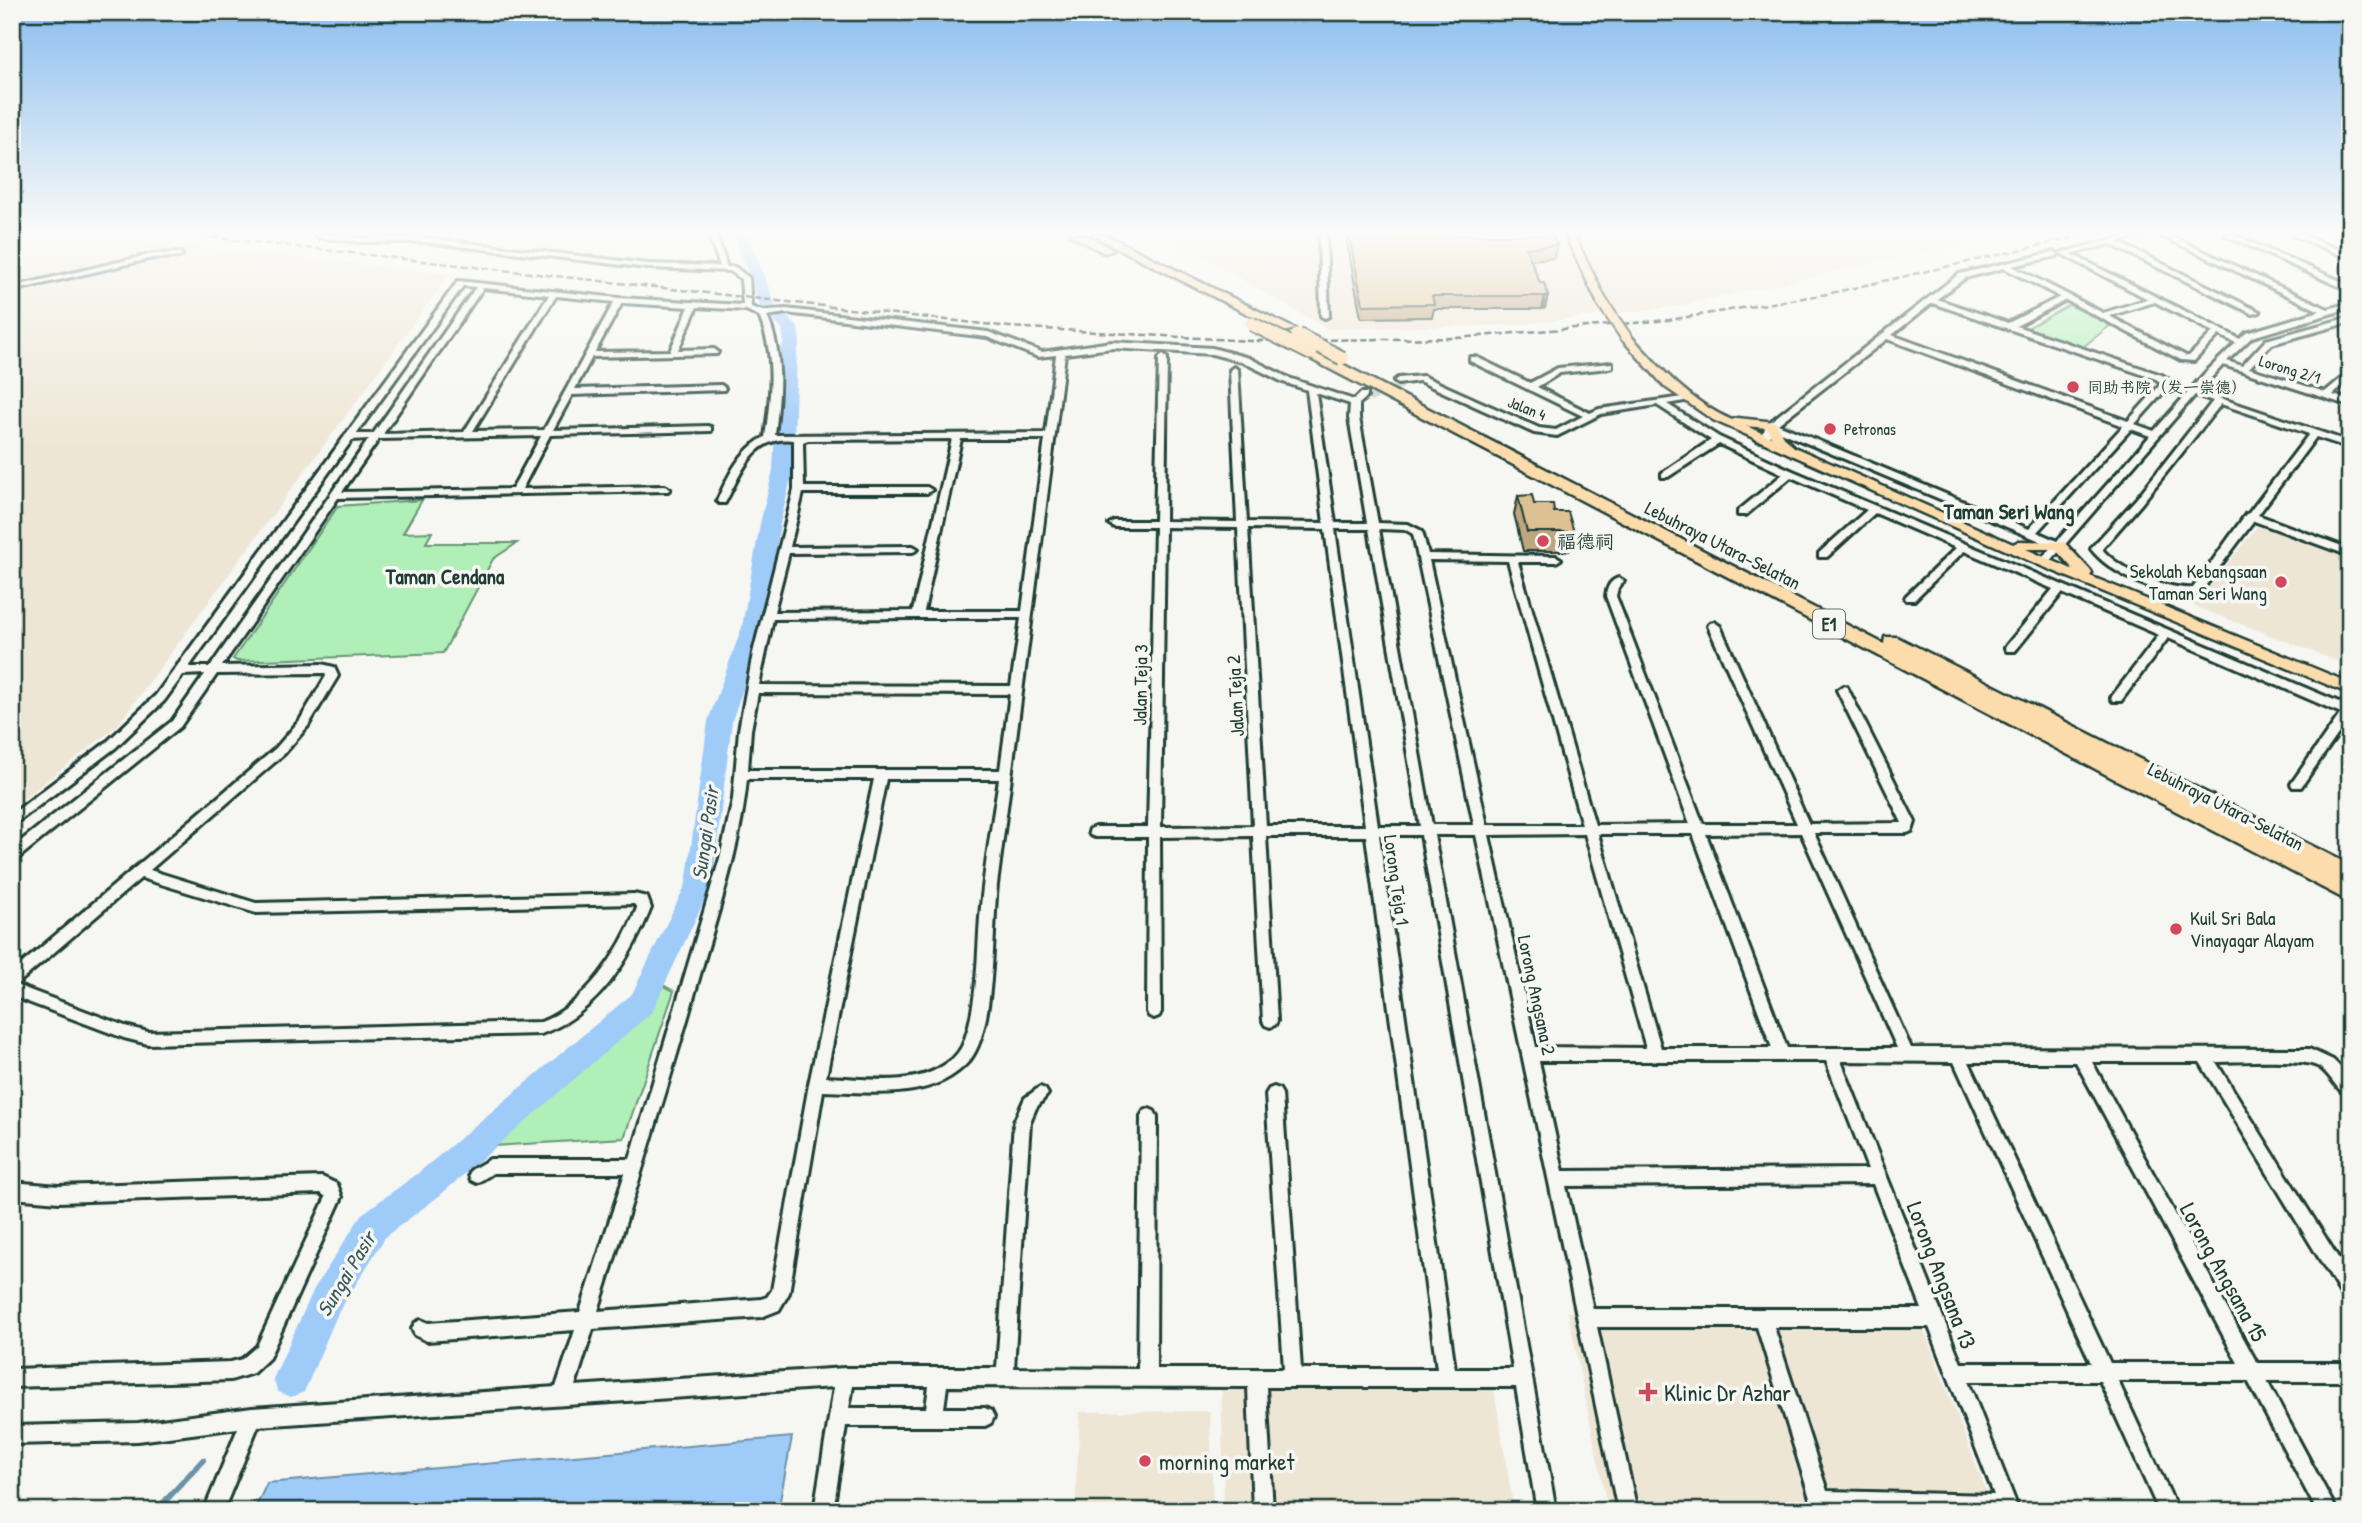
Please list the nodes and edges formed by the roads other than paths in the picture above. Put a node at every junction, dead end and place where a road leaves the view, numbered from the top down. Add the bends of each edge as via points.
1 (445, 306) edge
2 (466, 306) edge
3 (546, 306) edge
4 (616, 306) edge
5 (693, 306) edge
6 (721, 306) edge
7 (1217, 306) edge
8 (1241, 306) edge
9 (1243, 306) edge
10 (1325, 306) edge
11 (1605, 306) edge
12 (1923, 306) edge
13 (1949, 306) edge
14 (2048, 306) edge
15 (2083, 306) edge
16 (2133, 306) edge
17 (2169, 306) edge
18 (2244, 306) edge
19 (2316, 306) edge
20 (2346, 306) edge
21 (747, 308) joint
22 (2326, 311) junction
23 (2256, 312) dead end
24 (769, 313) junction
25 (1325, 316) dead end
26 (2101, 316) junction
27 (2350, 319) edge
28 (1273, 322) junction
29 (2009, 326) junction
30 (2218, 331) junction
31 (1885, 335) junction
32 (2240, 342) junction
33 (714, 352) dead end
34 (1061, 352) junction
35 (673, 353) junction
36 (589, 355) junction
37 (1163, 358) dead end
38 (1473, 359) dead end
39 (2221, 362) junction
40 (1609, 365) dead end
41 (2244, 369) junction
42 (1234, 370) dead end
43 (2350, 374) edge
44 (1402, 382) tunnel mouth
45 (1531, 386) junction
46 (721, 388) dead end
47 (1311, 388) junction
48 (569, 392) junction
49 (2194, 392) junction
50 (2327, 395) junction
51 (1687, 398) junction
52 (2219, 400) junction
53 (2350, 403) edge
54 (1661, 404) junction
55 (1590, 416) junction
56 (1717, 418) junction
57 (2128, 424) junction
58 (1771, 426) junction
59 (708, 429) dead end
60 (547, 433) junction
61 (2314, 433) junction
62 (467, 434) junction
63 (2157, 435) junction
64 (377, 436) junction
65 (957, 436) junction
66 (1051, 436) junction
67 (1756, 436) junction
68 (351, 437) junction
69 (778, 437) junction
70 (801, 438) junction
71 (1718, 440) junction
72 (2350, 445) edge
73 (1798, 456) junction
74 (1790, 473) junction
75 (1665, 475) dead end
76 (665, 489) dead end
77 (799, 490) junction
78 (927, 490) dead end
79 (515, 492) junction
80 (335, 495) junction
81 (722, 500) dead end
82 (1874, 509) junction
83 (1742, 513) dead end
84 (2249, 516) junction
85 (1114, 524) dead end
86 (1160, 524) junction
87 (1243, 525) junction
88 (1329, 525) junction
89 (1373, 526) junction
90 (2031, 533) junction
91 (1996, 541) junction
92 (2059, 545) junction
93 (1964, 547) junction
94 (913, 549) dead end
95 (784, 550) junction
96 (2350, 553) edge
97 (1822, 555) dead end
98 (1424, 557) junction
99 (1512, 558) junction
100 (1556, 559) dead end
101 (2044, 562) junction
102 (1619, 582) dead end
103 (2098, 583) junction
104 (2060, 588) junction
105 (1910, 598) dead end
106 (1028, 614) junction
107 (918, 615) junction
108 (766, 616) junction
109 (1714, 626) dead end
110 (2166, 633) junction
111 (2011, 648) dead end
112 (179, 671) junction
113 (215, 671) junction
114 (752, 689) junction
115 (2350, 689) edge
116 (1018, 690) junction
117 (1843, 690) dead end
118 (2117, 698) dead end
119 (2349, 709) edge
120 (881, 774) junction
121 (1005, 774) junction
122 (741, 775) junction
123 (2297, 784) dead end
124 (12, 821) edge
125 (1807, 830) junction
126 (1591, 831) junction
127 (1701, 831) junction
128 (1095, 832) dead end
129 (1154, 832) junction
130 (1260, 832) junction
131 (1371, 832) junction
132 (1427, 832) junction
133 (1483, 832) junction
134 (12, 855) edge
135 (140, 872) junction
136 (2350, 875) edge
137 (2350, 894) edge
138 (12, 981) edge
139 (12, 990) edge
140 (1154, 1012) dead end
141 (1270, 1021) dead end
142 (1530, 1054) junction
143 (1655, 1054) junction
144 (1782, 1055) junction
145 (1831, 1055) junction
146 (1908, 1055) junction
147 (1958, 1055) junction
148 (2080, 1055) junction
149 (2204, 1056) junction
150 (817, 1084) junction
151 (2350, 1090) edge
152 (1040, 1094) dead end
153 (1274, 1094) dead end
154 (1149, 1116) dead end
155 (634, 1166) junction
156 (477, 1175) dead end
157 (1879, 1176) junction
158 (1557, 1179) junction
159 (12, 1190) edge
160 (2350, 1293) edge
161 (1587, 1318) junction
162 (1763, 1318) junction
163 (1934, 1318) junction
164 (587, 1321) junction
165 (421, 1329) dead end
166 (1955, 1372) junction
167 (2104, 1372) junction
168 (2252, 1372) junction
169 (2350, 1372) edge
170 (845, 1377) junction
171 (940, 1377) junction
172 (1004, 1377) junction
173 (1147, 1377) junction
174 (1257, 1377) junction
175 (1293, 1377) junction
176 (1447, 1377) junction
177 (12, 1378) edge
178 (1523, 1378) junction
179 (563, 1395) junction
180 (252, 1417) junction
181 (838, 1417) junction
182 (933, 1417) junction
183 (985, 1417) dead end
184 (12, 1436) edge
185 (1822, 1505) edge
186 (2009, 1508) edge
187 (213, 1511) edge
188 (822, 1511) edge
189 (1263, 1511) edge
190 (1547, 1511) edge
191 (1628, 1511) edge
192 (2169, 1511) edge
193 (2328, 1511) edge

1 - 68 street
2 - 64 street
3 - 62 street
4 - 36 street
5 - 35 street
6 - 21 street
7 - 137 highway, Lebuhraya Utara–Selatan / E1, bridge
8 - 28 highway, Lebuhraya Utara–Selatan / E1
9 - 28 highway
10 - 25 street
11 - 51 main road, bridge via 1654,370
12 - 31 street
13 - 29 street
14 - 29 street
15 - 26 street
16 - 26 street
17 - 30 street
18 - 23 street
19 - 22 street
20 - 22 street
21 - 24 street
22 - 32 street via 2249,334
24 - 34 street via 988,335 1041,355
24 - 69 street
26 - 30 street via 2188,359
27 - 41 street via 2266,343
28 - 136 highway, Lebuhraya Utara–Selatan / E1, bridge
29 - 57 street via 2165,380
30 - 32 street
31 - 57 street
31 - 58 street
32 - 39 street
33 - 35 street
34 - 47 street via 1112,345 1212,351
34 - 66 street
35 - 36 street
36 - 48 street
37 - 86 street, Jalan Teja 3
38 - 45 street
39 - 41 street, Lorong 2/1
39 - 49 street
40 - 45 street via 1558,371
41 - 50 street, Lorong 2/1
42 - 87 street, Jalan Teja 2
43 - 50 street
44 - 55 street, Jalan 4 via 1415,377 1424,380 1543,432 1557,433
45 - 55 street
46 - 48 street
47 - 88 street, Lorong Teja 1
47 - 89 street via 1362,399 1354,418
48 - 60 street
49 - 52 street
49 - 63 street
50 - 53 street, Lorong 2/1
51 - 54 street, Jalan 4
51 - 56 main road
52 - 61 street
52 - 84 street via 2096,549 2108,563 2178,593 2188,593 2196,591
54 - 55 street, Jalan 4
54 - 71 street
56 - 58 main road
56 - 67 main road
57 - 63 street
57 - 90 street
58 - 67 street
58 - 73 main road
58 - 90 street
59 - 60 street
60 - 62 street
60 - 79 street
61 - 72 street
61 - 84 street
62 - 64 street
63 - 92 street
64 - 68 street
64 - 80 street
65 - 66 street
65 - 70 street
65 - 107 street
66 - 106 street
67 - 73 main road
68 - 112 street
69 - 70 street
69 - 81 street via 752,448
70 - 77 street
71 - 74 street
71 - 75 street
73 - 91 main road
74 - 82 street
74 - 83 street
76 - 79 street
77 - 78 street
77 - 95 street
79 - 80 street
80 - 113 street
82 - 93 street
82 - 97 street
84 - 96 street
85 - 86 street
86 - 87 street
86 - 129 street, Jalan Teja 3
87 - 88 street
87 - 130 street, Jalan Teja 2
88 - 89 street
88 - 131 street, Lorong Teja 1
89 - 98 street, Lorong Angsana 2 via 1414,529
89 - 132 street
90 - 92 street
91 - 92 main road via 2028,547
91 - 101 main road
92 - 101 street
92 - 103 main road
93 - 104 street
93 - 105 street
94 - 95 street
95 - 108 street
98 - 99 street
98 - 133 street, Lorong Angsana 2
99 - 100 street
99 - 126 street
101 - 103 main road
102 - 127 street via 1611,596
103 - 115 main road
104 - 110 street
104 - 111 street
106 - 107 street
106 - 116 street
107 - 108 street
108 - 114 street
109 - 125 street
110 - 118 street
110 - 119 street
112 - 113 street
112 - 124 street via 138,722
113 - 134 street via 176,724
113 - 135 street via 322,668 332,676 293,737
114 - 116 street
114 - 122 street
116 - 121 street
117 - 125 street via 1909,822 1907,828 1898,830
119 - 123 street
120 - 121 street
120 - 122 street
120 - 150 street
121 - 150 street via 976,1032 966,1054 947,1073 926,1082
122 - 155 street via 727,858
125 - 127 street
125 - 146 street
126 - 127 street
126 - 133 street
126 - 143 street
127 - 144 street
128 - 129 street
129 - 130 street
129 - 140 street, Jalan Teja 3
130 - 131 street
130 - 141 street, Jalan Teja 2
131 - 132 street
131 - 176 street, Lorong Teja 1
132 - 133 street
132 - 178 street
133 - 142 street, Lorong Angsana 2
135 - 138 street
135 - 139 street via 256,908 634,899 642,901 644,908 618,961 561,1021 541,1028 148,1038
142 - 143 street
142 - 158 street, Lorong Angsana 2
143 - 144 street
144 - 145 street
145 - 146 street
145 - 157 street, Lorong Angsana 13
146 - 147 street
147 - 148 street
147 - 167 street
148 - 149 street
148 - 168 street, Lorong Angsana 15
149 - 151 street via 2309,1056 2335,1069
149 - 160 street
150 - 164 street via 780,1293 772,1304
152 - 172 street via 1030,1103 1021,1133
153 - 175 street
154 - 173 street
155 - 156 street via 490,1166
155 - 164 street
157 - 158 street
157 - 163 street, Lorong Angsana 13
158 - 161 street, Lorong Angsana 2
159 - 177 street via 60,1194 322,1185 331,1189 334,1197 263,1352 247,1367
161 - 162 street
161 - 191 street, Lorong Angsana 2
162 - 163 street
162 - 185 street
163 - 166 street, Lorong Angsana 13
164 - 165 street
164 - 179 street
166 - 167 street
166 - 186 street, Lorong Angsana 13
167 - 168 street
167 - 192 street
168 - 169 street
168 - 193 street, Lorong Angsana 15
170 - 171 street
170 - 179 street
170 - 181 street
171 - 172 street
171 - 182 street
172 - 173 street
173 - 174 street
174 - 175 street
174 - 189 street
175 - 176 street
176 - 178 street
178 - 190 street
179 - 180 street
180 - 184 street via 138,1432
180 - 187 street
181 - 182 street
181 - 188 street
182 - 183 street
185 - 186 street

